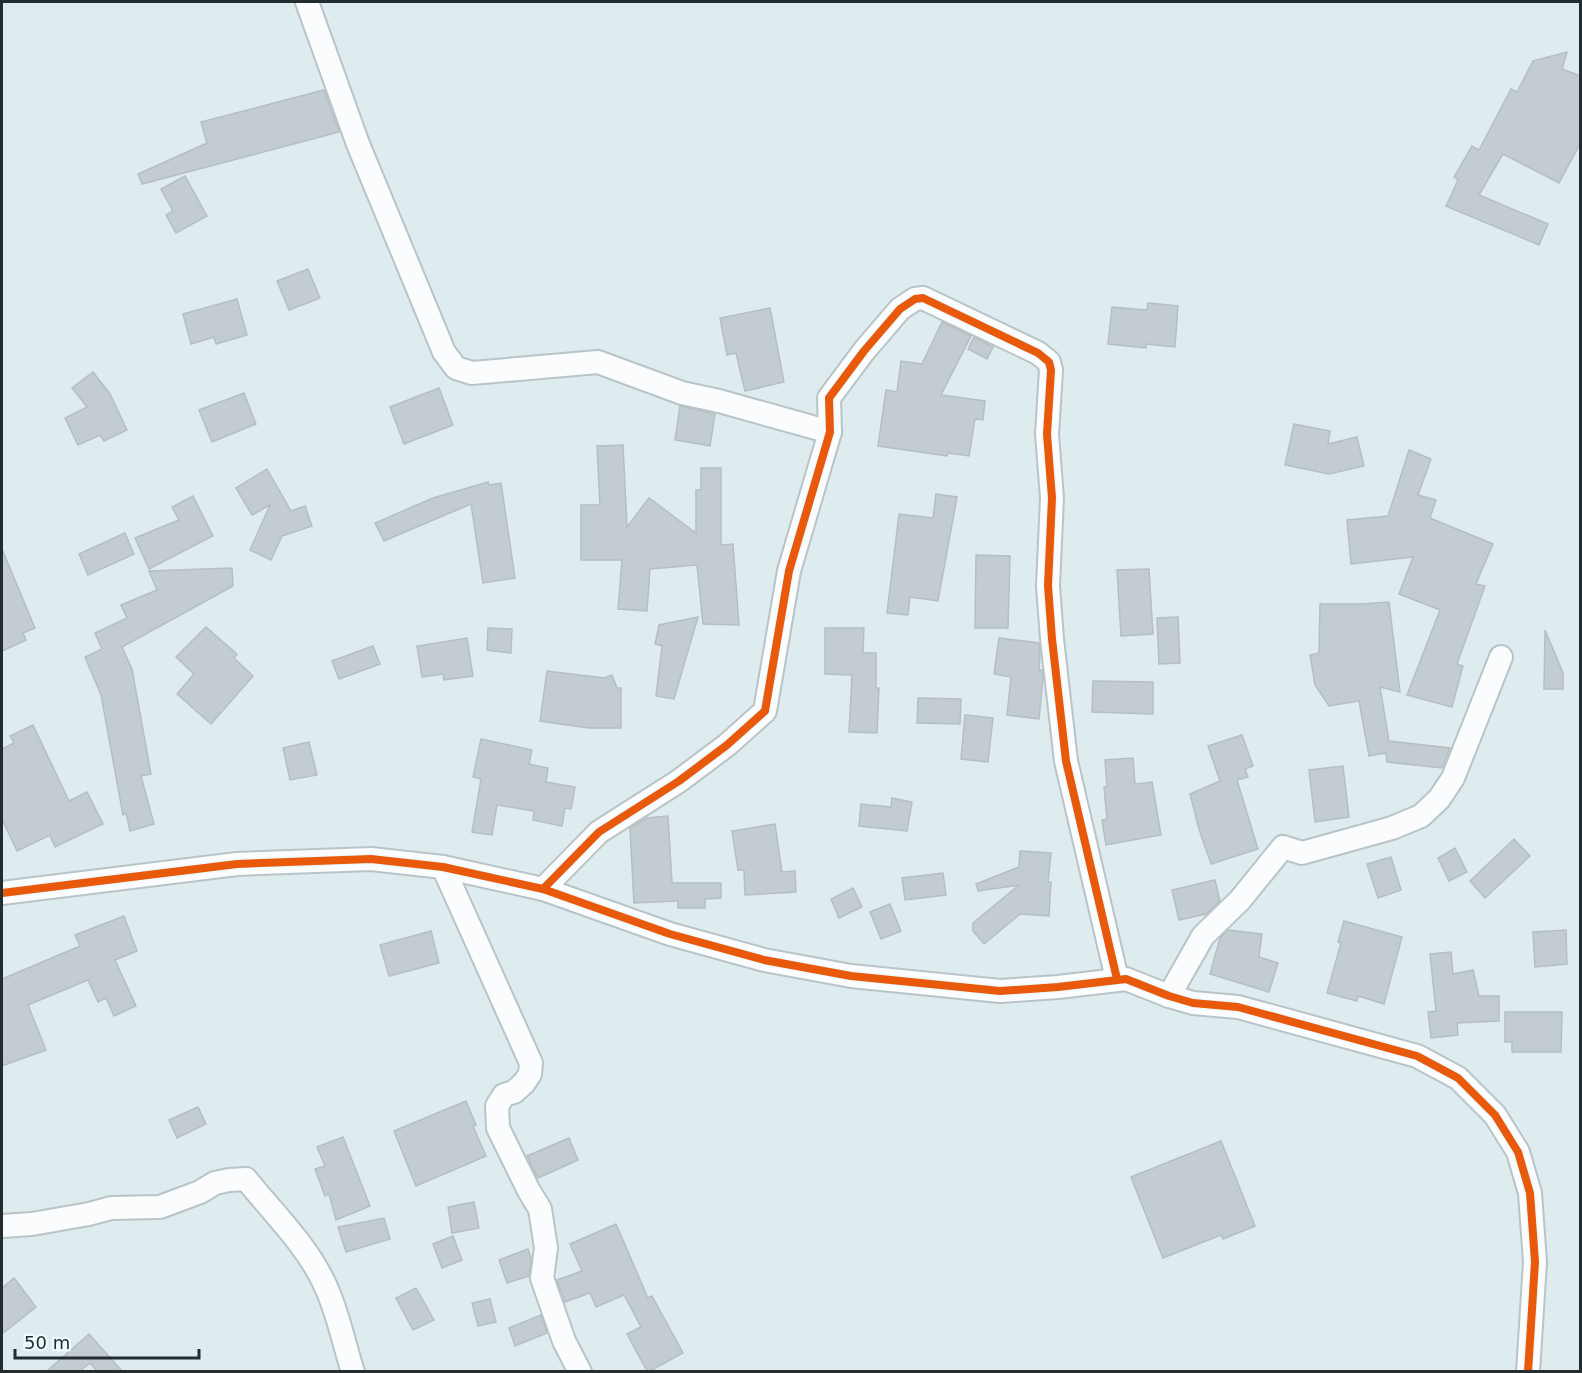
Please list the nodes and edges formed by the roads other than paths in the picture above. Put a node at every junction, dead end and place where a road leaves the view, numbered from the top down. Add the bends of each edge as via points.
1 (307, 2) edge
2 (830, 432) junction
3 (1501, 657) dead end
4 (443, 867) junction
5 (543, 889) junction
6 (2, 893) edge
7 (1117, 979) junction
8 (1169, 996) junction
9 (2, 1226) edge
10 (353, 1371) edge
11 (580, 1371) edge
12 (1528, 1371) edge

1 - 2 street via 362,155 444,352 456,368 472,373 598,362 682,393
2 - 5 street via 789,571 765,711 679,781 600,832
2 - 7 street via 829,398 892,318 915,299 923,298 1038,353 1049,362 1047,434 1052,498 1048,586 1052,639 1066,761
3 - 8 street via 1453,778 1439,799 1421,816 1392,828 1302,853 1283,847 1240,900 1203,936
4 - 5 street
4 - 6 street via 371,859 237,864
4 - 11 street via 531,1063 524,1083 504,1095 497,1106 498,1128 540,1209 546,1248 542,1278 564,1341
5 - 7 street via 681,937 764,960 851,976 1000,991
7 - 8 street
8 - 12 street via 1193,1003 1238,1007 1417,1056 1458,1078 1495,1115 1518,1152 1530,1193 1535,1262
9 - 10 street via 111,1208 160,1207 215,1183 246,1179 317,1270 327,1288

